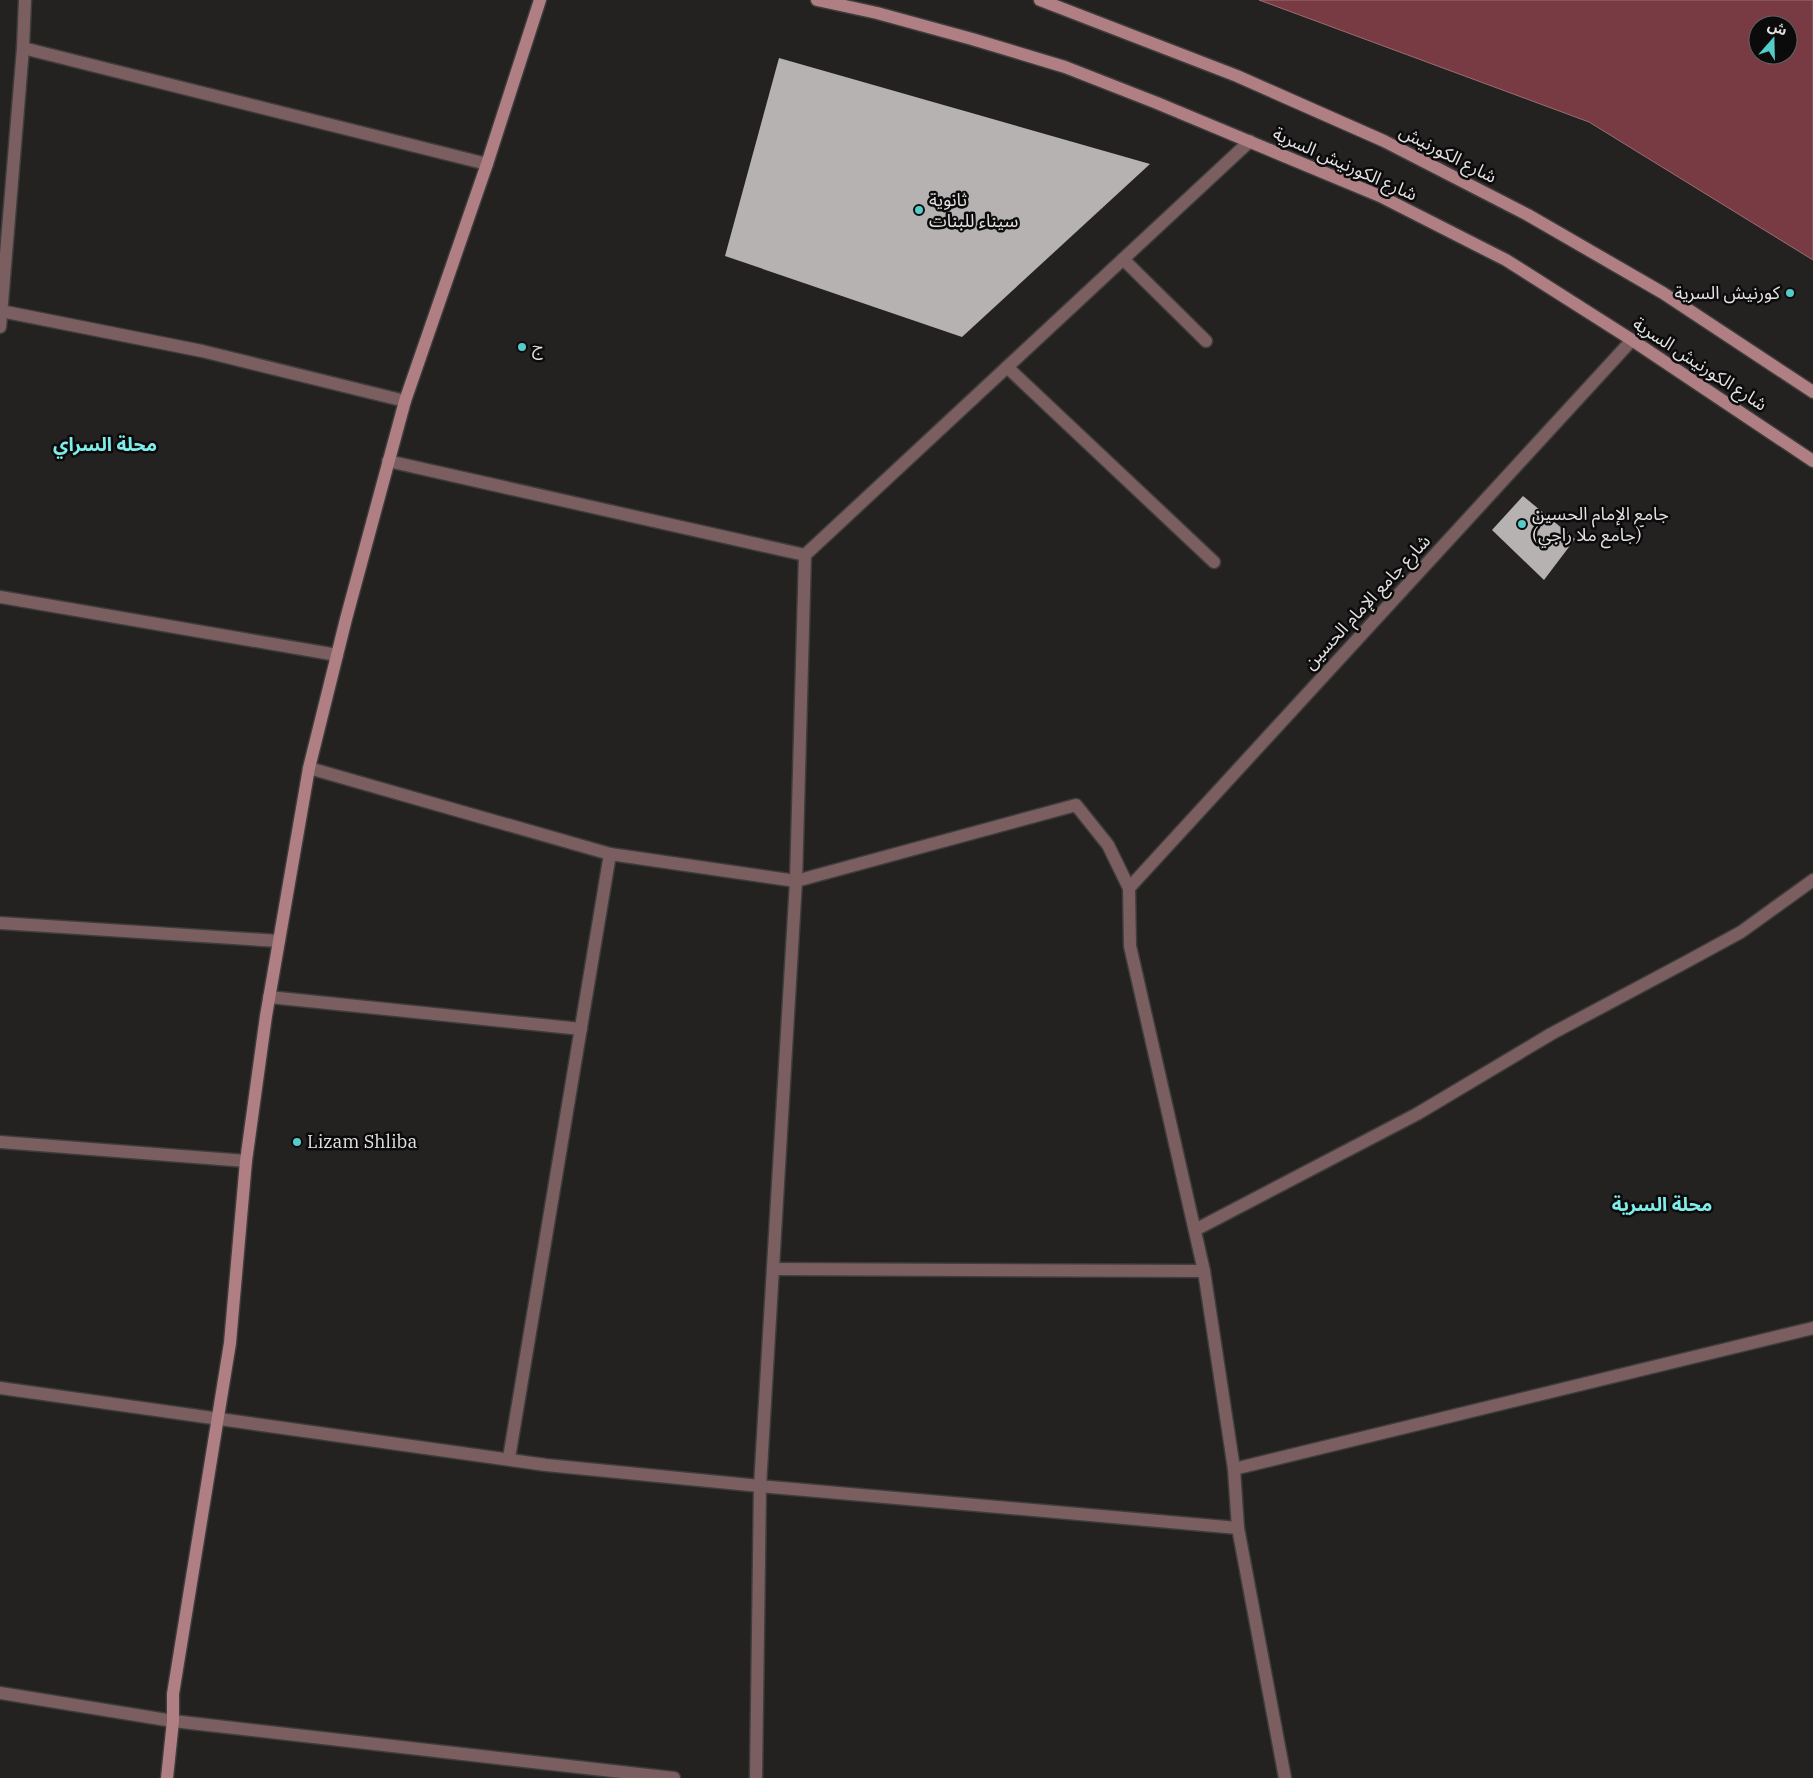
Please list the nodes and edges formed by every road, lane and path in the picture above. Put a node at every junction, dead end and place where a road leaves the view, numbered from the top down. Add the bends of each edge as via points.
1 (25, 0) edge
2 (540, 0) edge
3 (817, 0) edge
4 (1040, 0) edge
5 (23, 48) junction
6 (1250, 141) junction
7 (487, 164) junction
8 (1123, 259) junction
9 (1, 311) junction
10 (0, 326) edge
11 (1632, 340) junction
12 (1206, 341) dead end
13 (1007, 367) junction
14 (1813, 392) edge
15 (405, 401) junction
16 (388, 461) junction
17 (1813, 461) edge
18 (805, 555) junction
19 (1214, 562) dead end
20 (0, 597) edge
21 (337, 655) junction
22 (309, 768) junction
23 (610, 854) junction
24 (796, 881) junction
25 (1812, 883) edge
26 (1129, 888) junction
27 (0, 923) edge
28 (279, 941) junction
29 (270, 997) junction
30 (581, 1029) junction
31 (0, 1142) edge
32 (246, 1161) junction
33 (1195, 1230) junction
34 (773, 1269) junction
35 (1204, 1271) junction
36 (1813, 1328) edge
37 (0, 1388) edge
38 (219, 1418) junction
39 (509, 1458) junction
40 (1234, 1469) junction
41 (760, 1486) junction
42 (1238, 1528) junction
43 (0, 1693) edge
44 (172, 1721) junction
45 (167, 1778) edge
46 (674, 1778) edge
47 (756, 1778) edge
48 (1284, 1778) edge

1 - 5 street
2 - 7 main road
3 - 6 main road, شارع الكورنيش السرية via 972,38 1066,67
4 - 14 main road, شارع الكورنيش via 1237,76 1384,141 1528,215 1646,283
5 - 7 street
5 - 9 street
6 - 8 street
6 - 11 main road, شارع الكورنيش السرية via 1380,196 1506,260
7 - 15 main road
8 - 12 street
8 - 13 street
9 - 10 street
9 - 15 street via 202,351
11 - 17 main road, شارع الكورنيش السرية
11 - 26 street, شارع جامع الإمام الحسين
13 - 18 street
13 - 19 street
15 - 16 main road
16 - 18 street
16 - 21 main road
18 - 24 street
20 - 21 street
21 - 22 main road
22 - 23 street
22 - 28 main road
23 - 24 street
23 - 30 street
24 - 26 street via 1076,805 1108,845
24 - 34 street
25 - 33 street via 1741,932 1551,1034 1417,1114
26 - 33 street via 1130,946
27 - 28 street
28 - 29 main road
29 - 30 street
29 - 32 main road
30 - 39 street
31 - 32 street
32 - 38 main road via 230,1342
33 - 35 street
34 - 35 street
34 - 41 street
35 - 40 street
36 - 40 street
37 - 38 street
38 - 39 street
38 - 44 main road via 173,1694
39 - 41 street via 546,1465
40 - 42 street
41 - 42 street
41 - 47 street
42 - 48 street
43 - 44 street
44 - 45 main road
44 - 46 street

